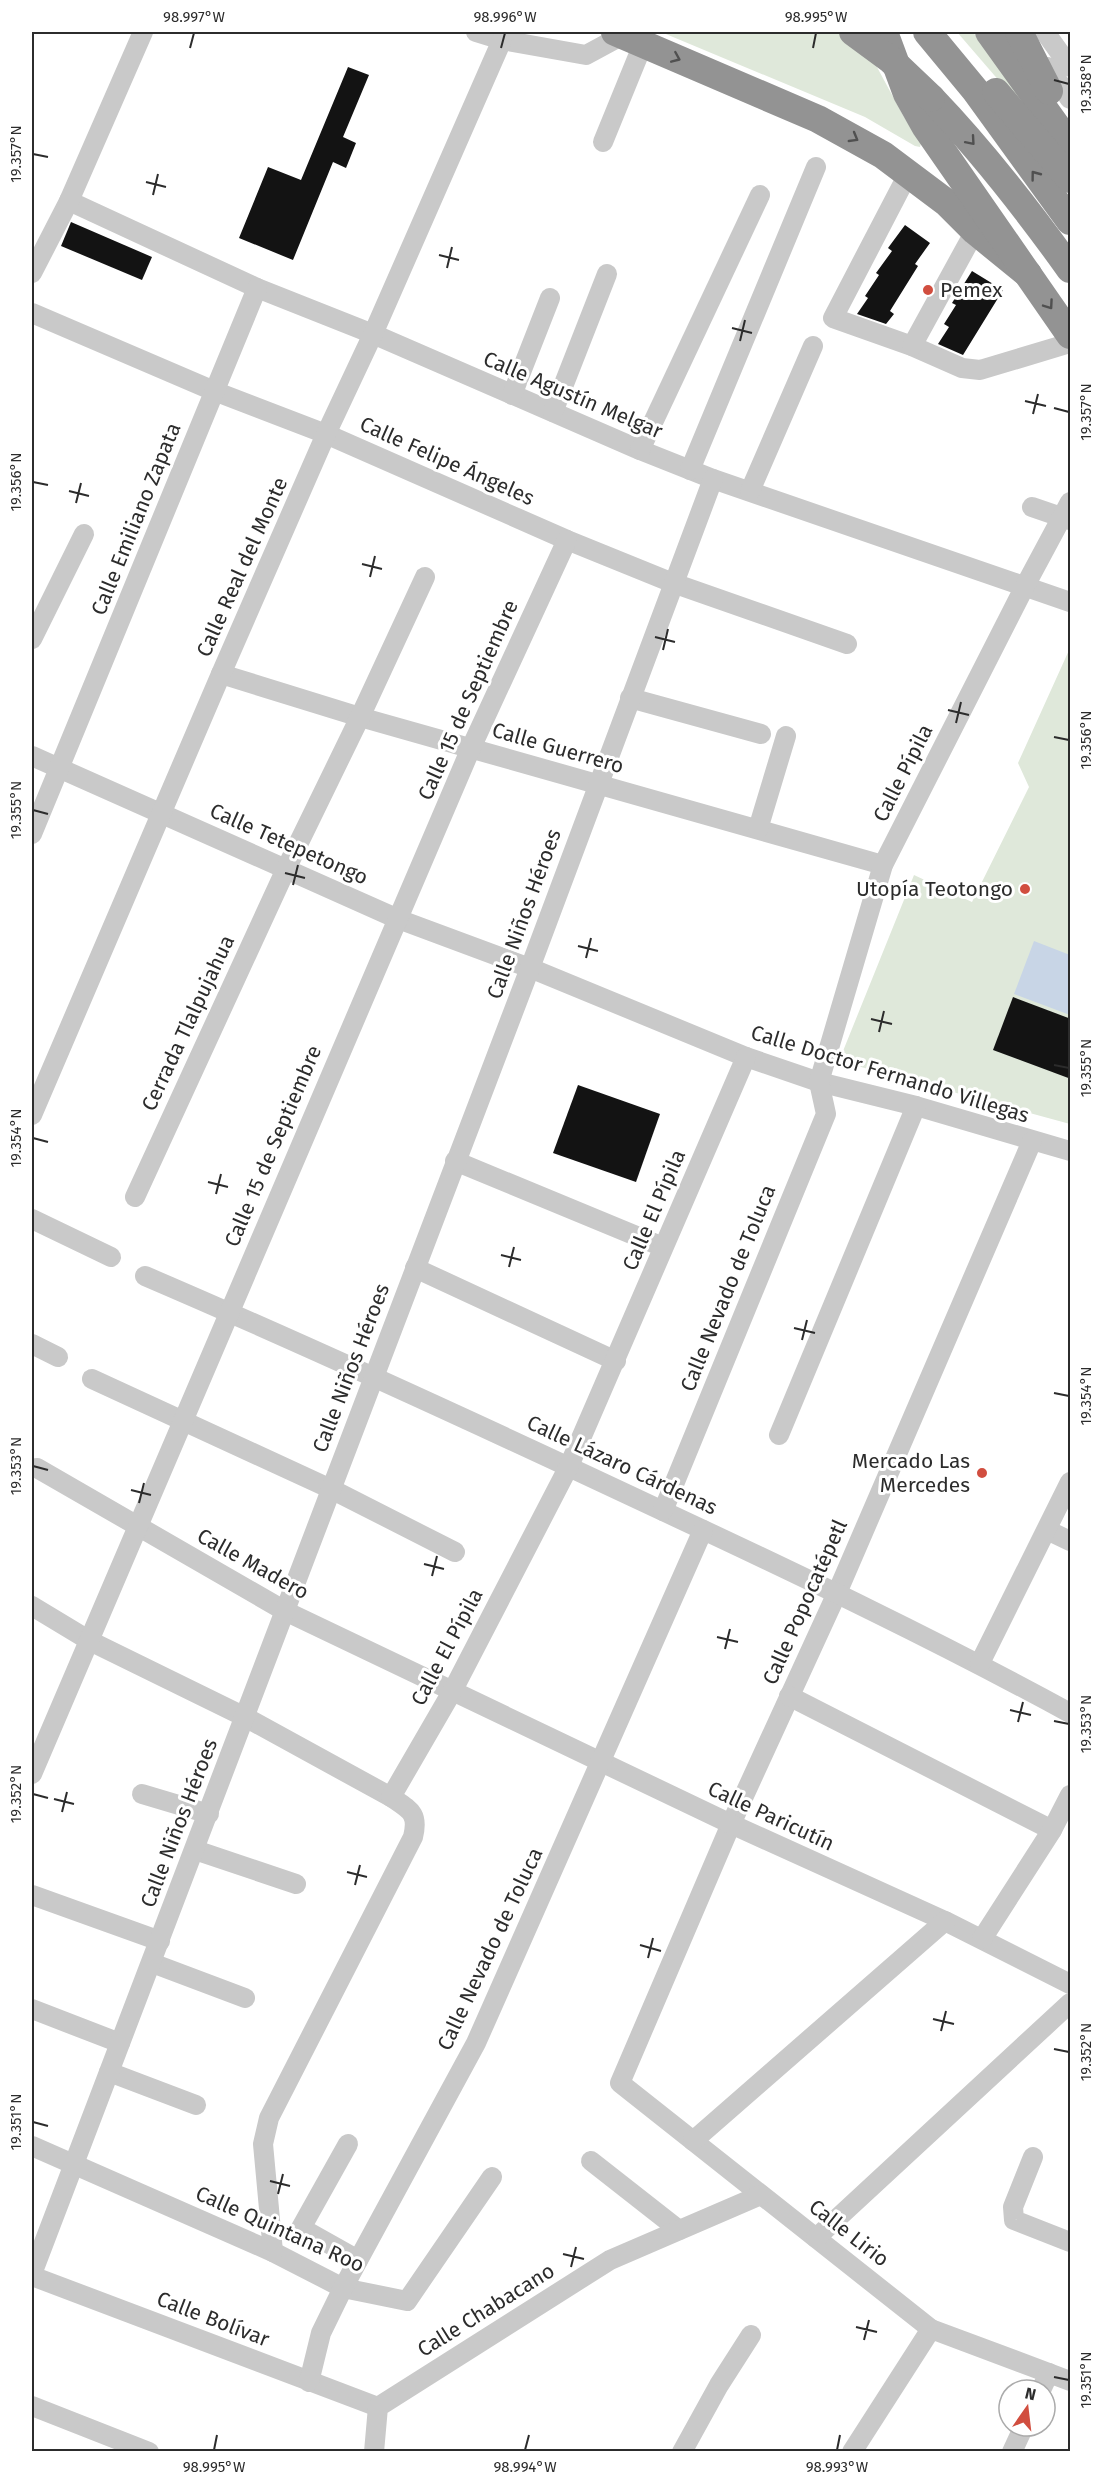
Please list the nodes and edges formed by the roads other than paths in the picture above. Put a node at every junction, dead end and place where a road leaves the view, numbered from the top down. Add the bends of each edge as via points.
1 (143, 32) edge
2 (476, 32) edge
3 (853, 32) edge
4 (884, 32) edge
5 (989, 32) edge
6 (1021, 32) edge
7 (1045, 32) edge
8 (627, 37) edge
9 (938, 38) edge
10 (502, 40) junction
11 (1071, 67) edge
12 (1071, 99) edge
13 (1071, 133) edge
14 (603, 142) dead end
15 (1071, 146) edge
16 (816, 167) dead end
17 (909, 172) junction
18 (1071, 179) edge
19 (760, 195) dead end
20 (69, 201) junction
21 (1071, 221) edge
22 (975, 231) junction
23 (1071, 269) edge
24 (32, 273) edge
25 (607, 274) dead end
26 (1028, 274) junction
27 (257, 288) junction
28 (550, 298) dead end
29 (32, 313) edge
30 (373, 334) junction
31 (1071, 335) edge
32 (1071, 343) edge
33 (813, 346) dead end
34 (912, 346) junction
35 (214, 391) junction
36 (512, 395) junction
37 (553, 412) junction
38 (326, 434) junction
39 (640, 450) junction
40 (690, 470) junction
41 (713, 479) junction
42 (750, 491) junction
43 (1032, 507) dead end
44 (1068, 513) edge
45 (84, 534) dead end
46 (567, 540) junction
47 (425, 577) dead end
48 (672, 583) junction
49 (1025, 586) junction
50 (1071, 602) edge
51 (32, 639) edge
52 (847, 644) dead end
53 (221, 674) junction
54 (630, 698) junction
55 (360, 717) junction
56 (761, 734) dead end
57 (786, 736) dead end
58 (471, 748) junction
59 (32, 756) edge
60 (60, 769) junction
61 (597, 785) junction
62 (161, 813) junction
63 (758, 829) junction
64 (32, 834) edge
65 (883, 865) junction
66 (286, 869) junction
67 (398, 919) junction
68 (530, 968) junction
69 (746, 1057) junction
70 (819, 1082) junction
71 (916, 1106) junction
72 (32, 1115) edge
73 (1032, 1141) junction
74 (1071, 1151) edge
75 (455, 1161) junction
76 (135, 1197) dead end
77 (32, 1219) edge
78 (663, 1248) junction
79 (111, 1257) dead end
80 (415, 1268) junction
81 (145, 1276) dead end
82 (228, 1311) junction
83 (32, 1344) edge
84 (58, 1357) dead end
85 (616, 1361) junction
86 (373, 1377) junction
87 (92, 1379) dead end
88 (181, 1421) junction
89 (779, 1435) dead end
90 (569, 1466) junction
91 (37, 1468) dead end
92 (1071, 1482) edge
93 (331, 1489) junction
94 (663, 1511) junction
95 (139, 1527) junction
96 (703, 1530) junction
97 (1047, 1530) junction
98 (1071, 1541) edge
99 (455, 1552) dead end
100 (837, 1593) junction
101 (32, 1606) edge
102 (285, 1611) junction
103 (90, 1641) junction
104 (980, 1663) junction
105 (453, 1690) junction
106 (789, 1696) junction
107 (1071, 1713) edge
108 (245, 1717) junction
109 (41, 1732) edge
110 (602, 1763) junction
111 (32, 1774) edge
112 (142, 1794) dead end
113 (1071, 1795) edge
114 (391, 1797) junction
115 (209, 1814) junction
116 (731, 1824) junction
117 (1052, 1830) junction
118 (195, 1850) junction
119 (296, 1884) dead end
120 (32, 1895) edge
121 (945, 1921) junction
122 (981, 1939) junction
123 (160, 1941) junction
124 (152, 1962) junction
125 (1071, 1984) edge
126 (245, 1998) dead end
127 (1071, 2003) edge
128 (32, 2009) edge
129 (120, 2043) junction
130 (110, 2072) junction
131 (620, 2083) joint
132 (196, 2105) dead end
133 (693, 2141) junction
134 (348, 2144) dead end
135 (32, 2146) edge
136 (1033, 2157) dead end
137 (591, 2162) dead end
138 (74, 2164) junction
139 (492, 2177) dead end
140 (761, 2195) junction
141 (679, 2230) junction
142 (816, 2238) junction
143 (1071, 2242) edge
144 (273, 2252) junction
145 (358, 2260) junction
146 (32, 2275) edge
147 (343, 2288) junction
148 (931, 2329) junction
149 (751, 2336) dead end
150 (1038, 2378) edge
151 (309, 2382) junction
152 (32, 2406) edge
153 (378, 2407) junction
154 (149, 2451) edge
155 (374, 2451) edge
156 (682, 2451) edge
157 (852, 2451) edge

1 - 20 street
2 - 10 street
3 -> 23 highway, bridge via 891,60 968,137
4 - 26 highway via 907,94 925,126
5 - 15 highway
6 - 12 street
6 - 13 highway
7 - 11 street
8 - 10 street via 586,56
8 - 14 street
8 -> 17 highway via 818,118
9 - 18 highway
21 -> 9 highway
10 - 30 street, Calle Real del Monte
16 - 40 street
17 - 22 highway
17 - 34 street via 833,318
19 - 39 street
20 - 24 street
20 - 27 street, Calle Agustín Melgar
22 - 26 highway
22 - 34 street
25 - 37 street
26 -> 31 highway
27 - 30 street, Calle Agustín Melgar
27 - 35 street, Calle Emiliano Zapata
28 - 36 street
29 - 35 street, Calle Felipe Ángeles
30 - 36 street, Calle Agustín Melgar
30 - 38 street, Calle Real del Monte
32 - 34 street via 980,370 962,368
33 - 42 street
35 - 38 street, Calle Felipe Ángeles
35 - 60 street, Calle Emiliano Zapata
36 - 37 street, Calle Agustín Melgar
37 - 39 street, Calle Agustín Melgar
38 - 46 street, Calle Felipe Ángeles
38 - 53 street, Calle Real del Monte
39 - 40 street, Calle Agustín Melgar
40 - 41 street, Calle Agustín Melgar
41 - 42 street, Calle Agustín Melgar
41 - 48 street, Calle Niños Héroes
42 - 49 street, Calle Agustín Melgar
43 - 44 street
44 - 49 street, Calle Pípila
45 - 51 street
46 - 48 street, Calle Felipe Ángeles
46 - 58 street, Calle 15 de Septiembre
47 - 55 street
48 - 52 street, Calle Felipe Ángeles
48 - 54 street, Calle Niños Héroes
49 - 50 street, Calle Agustín Melgar
49 - 65 street, Calle Pípila
53 - 55 street, Calle Guerrero
53 - 62 street, Calle Real del Monte
54 - 56 street
54 - 61 street, Calle Niños Héroes
55 - 58 street, Calle Guerrero
55 - 66 street, Cerrada Tlalpujahua
57 - 63 street
58 - 61 street, Calle Guerrero
58 - 67 street, Calle 15 de Septiembre
59 - 60 street, Calle Tetepetongo
60 - 62 street, Calle Tetepetongo
60 - 64 street, Calle Emiliano Zapata
61 - 63 street, Calle Guerrero
61 - 68 street, Calle Niños Héroes
62 - 66 street, Calle Tetepetongo
62 - 72 street, Calle Real del Monte
63 - 65 street, Calle Guerrero
65 - 70 street, Calle Pípila
66 - 67 street, Calle Tetepetongo
66 - 76 street, Cerrada Tlalpujahua
67 - 68 street, Calle Tetepetongo
67 - 82 street, Calle 15 de Septiembre
68 - 69 street, Calle Doctor Fernando Villegas
68 - 75 street, Calle Niños Héroes
69 - 70 street, Calle Doctor Fernando Villegas
69 - 78 street, Calle El Pípila
70 - 71 street, Calle Doctor Fernando Villegas
70 - 94 street, Calle Nevado de Toluca via 826,1114
71 - 73 street, Calle Doctor Fernando Villegas
71 - 89 street
73 - 74 street, Calle Doctor Fernando Villegas
73 - 100 street, Calle Popocatépetl
75 - 78 street
75 - 80 street, Calle Niños Héroes
77 - 79 street
78 - 85 street, Calle El Pípila
80 - 85 street
80 - 86 street, Calle Niños Héroes
81 - 82 street, Calle Lázaro Cárdenas
82 - 86 street, Calle Lázaro Cárdenas
82 - 88 street, Calle 15 de Septiembre
83 - 84 street
85 - 90 street, Calle El Pípila
86 - 90 street, Calle Lázaro Cárdenas
86 - 93 street, Calle Niños Héroes
87 - 88 street
88 - 93 street
88 - 95 street, Calle 15 de Septiembre
90 - 94 street, Calle Lázaro Cárdenas
90 - 105 street, Calle El Pípila
91 - 95 street, Calle Madero
92 - 97 street
93 - 99 street
93 - 102 street, Calle Niños Héroes
94 - 96 street, Calle Lázaro Cárdenas
95 - 102 street, Calle Madero
95 - 103 street, Calle 15 de Septiembre
96 - 100 street, Calle Lázaro Cárdenas
96 - 110 street, Calle Nevado de Toluca
97 - 98 street
97 - 104 street
100 - 104 street, Calle Lázaro Cárdenas
100 - 106 street, Calle Popocatépetl
101 - 103 street
102 - 105 street, Calle Madero
102 - 108 street, Calle Niños Héroes
103 - 108 street
103 - 109 street, Calle 15 de Septiembre
104 - 107 street, Calle Lázaro Cárdenas
105 - 110 street, Calle Paricutín
105 - 114 street, Calle El Pípila
106 - 116 street, Calle Popocatépetl
106 - 117 street
108 - 114 street
108 - 115 street, Calle Niños Héroes
109 - 111 street, Calle 15 de Septiembre
110 - 116 street, Calle Paricutín
110 - 145 street, Calle Nevado de Toluca via 476,2043
112 - 115 street
113 - 117 street
114 - 144 street via 411,1810 417,1823 413,1837 269,2118 263,2144
115 - 118 street, Calle Niños Héroes
116 - 121 street, Calle Paricutín
116 - 131 street, Calle Popocatépetl
117 - 122 street
118 - 119 street
118 - 123 street, Calle Niños Héroes
120 - 123 street
121 - 122 street, Calle Paricutín
121 - 133 street
122 - 125 street, Calle Paricutín
123 - 124 street, Calle Niños Héroes
124 - 126 street
124 - 129 street, Calle Niños Héroes
127 - 142 street
128 - 129 street
129 - 130 street, Calle Niños Héroes
130 - 132 street
130 - 138 street, Calle Niños Héroes
131 - 133 street, Calle Lirio
133 - 140 street, Calle Lirio
134 - 145 street via 301,2228
135 - 138 street, Calle Quintana Roo
136 - 143 street via 1013,2207 1014,2220
137 - 141 street
138 - 144 street, Calle Quintana Roo
138 - 146 street, Calle Niños Héroes
139 - 147 street, Calle Quintana Roo via 407,2301
140 - 141 street, Calle Chabacano
140 - 142 street, Calle Lirio
141 - 153 street, Calle Chabacano via 610,2260
142 - 148 street, Calle Lirio
144 - 147 street, Calle Quintana Roo
145 - 147 street, Calle Nevado de Toluca
146 - 151 street, Calle Bolívar
147 - 151 street, Calle Nevado de Toluca via 321,2333
148 - 150 street, Calle Lirio
148 - 157 street
149 - 156 street
151 - 153 street, Calle Bolívar
152 - 154 street
153 - 155 street

